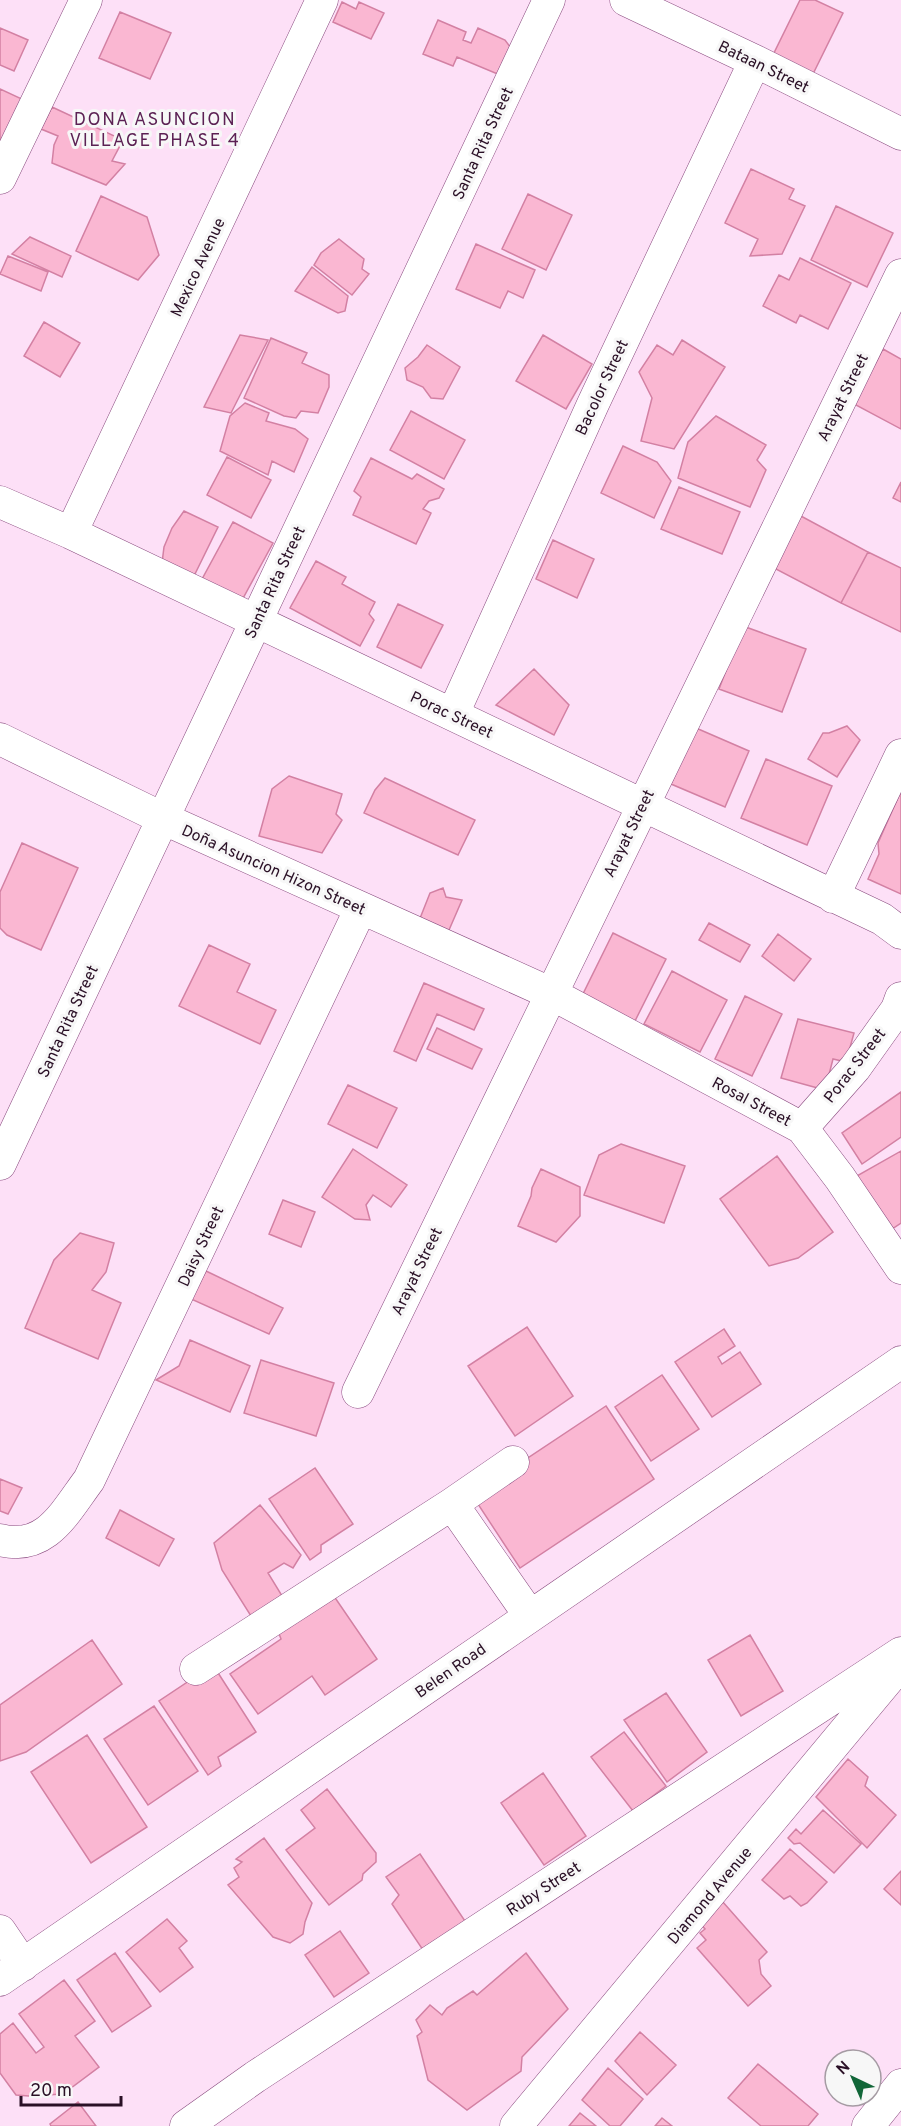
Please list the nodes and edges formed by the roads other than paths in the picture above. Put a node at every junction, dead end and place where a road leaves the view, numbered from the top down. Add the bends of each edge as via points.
1 (86, 0) edge
2 (322, 0) edge
3 (549, 0) edge
4 (626, 0) edge
5 (755, 61) junction
6 (901, 134) edge
7 (0, 178) edge
8 (901, 275) edge
9 (0, 502) edge
10 (71, 532) junction
11 (255, 621) junction
12 (453, 714) junction
13 (0, 739) edge
14 (901, 755) edge
15 (642, 805) junction
16 (162, 818) junction
17 (833, 897) junction
18 (360, 908) junction
19 (901, 933) edge
20 (550, 993) junction
21 (901, 998) edge
22 (802, 1128) junction
23 (0, 1164) edge
24 (901, 1268) edge
25 (901, 1362) edge
26 (358, 1392) dead end
27 (513, 1462) dead end
28 (452, 1504) junction
29 (1, 1541) edge
30 (530, 1616) junction
31 (901, 1653) edge
32 (901, 1664) edge
33 (196, 1669) dead end
34 (0, 1931) edge
35 (11, 1973) edge
36 (901, 2085) edge
37 (186, 2126) edge
38 (516, 2126) edge
39 (868, 2126) edge

1 - 7 street
2 - 10 street, Mexico Avenue
3 - 11 street, Santa Rita Street
4 - 5 street, Bataan Street
5 - 6 street, Bataan Street
5 - 12 street, Bacolor Street via 593,404
8 - 15 street, Arayat Street
9 - 10 street, Porac Street
10 - 11 street, Porac Street
11 - 12 street, Porac Street
11 - 16 street, Santa Rita Street
12 - 15 street, Porac Street
13 - 16 street, Doña Asuncion Hizon Street
14 - 17 street
15 - 17 street, Porac Street
15 - 20 street, Arayat Street
16 - 18 street, Doña Asuncion Hizon Street
16 - 23 street, Santa Rita Street
17 - 19 street, Porac Street via 882,919
18 - 20 street, Doña Asuncion Hizon Street
18 - 29 street, Daisy Street via 89,1480 54,1525 35,1540
20 - 22 street, Rosal Street
20 - 26 street, Arayat Street
21 - 22 street, Porac Street via 855,1068
22 - 24 street, Rosal Street
25 - 30 street, Belen Road
27 - 28 street
28 - 30 street
28 - 33 street
30 - 35 street, Belen Road
31 - 37 street, Ruby Street
32 - 38 street, Diamond Avenue
34 - 35 street
36 - 39 street

